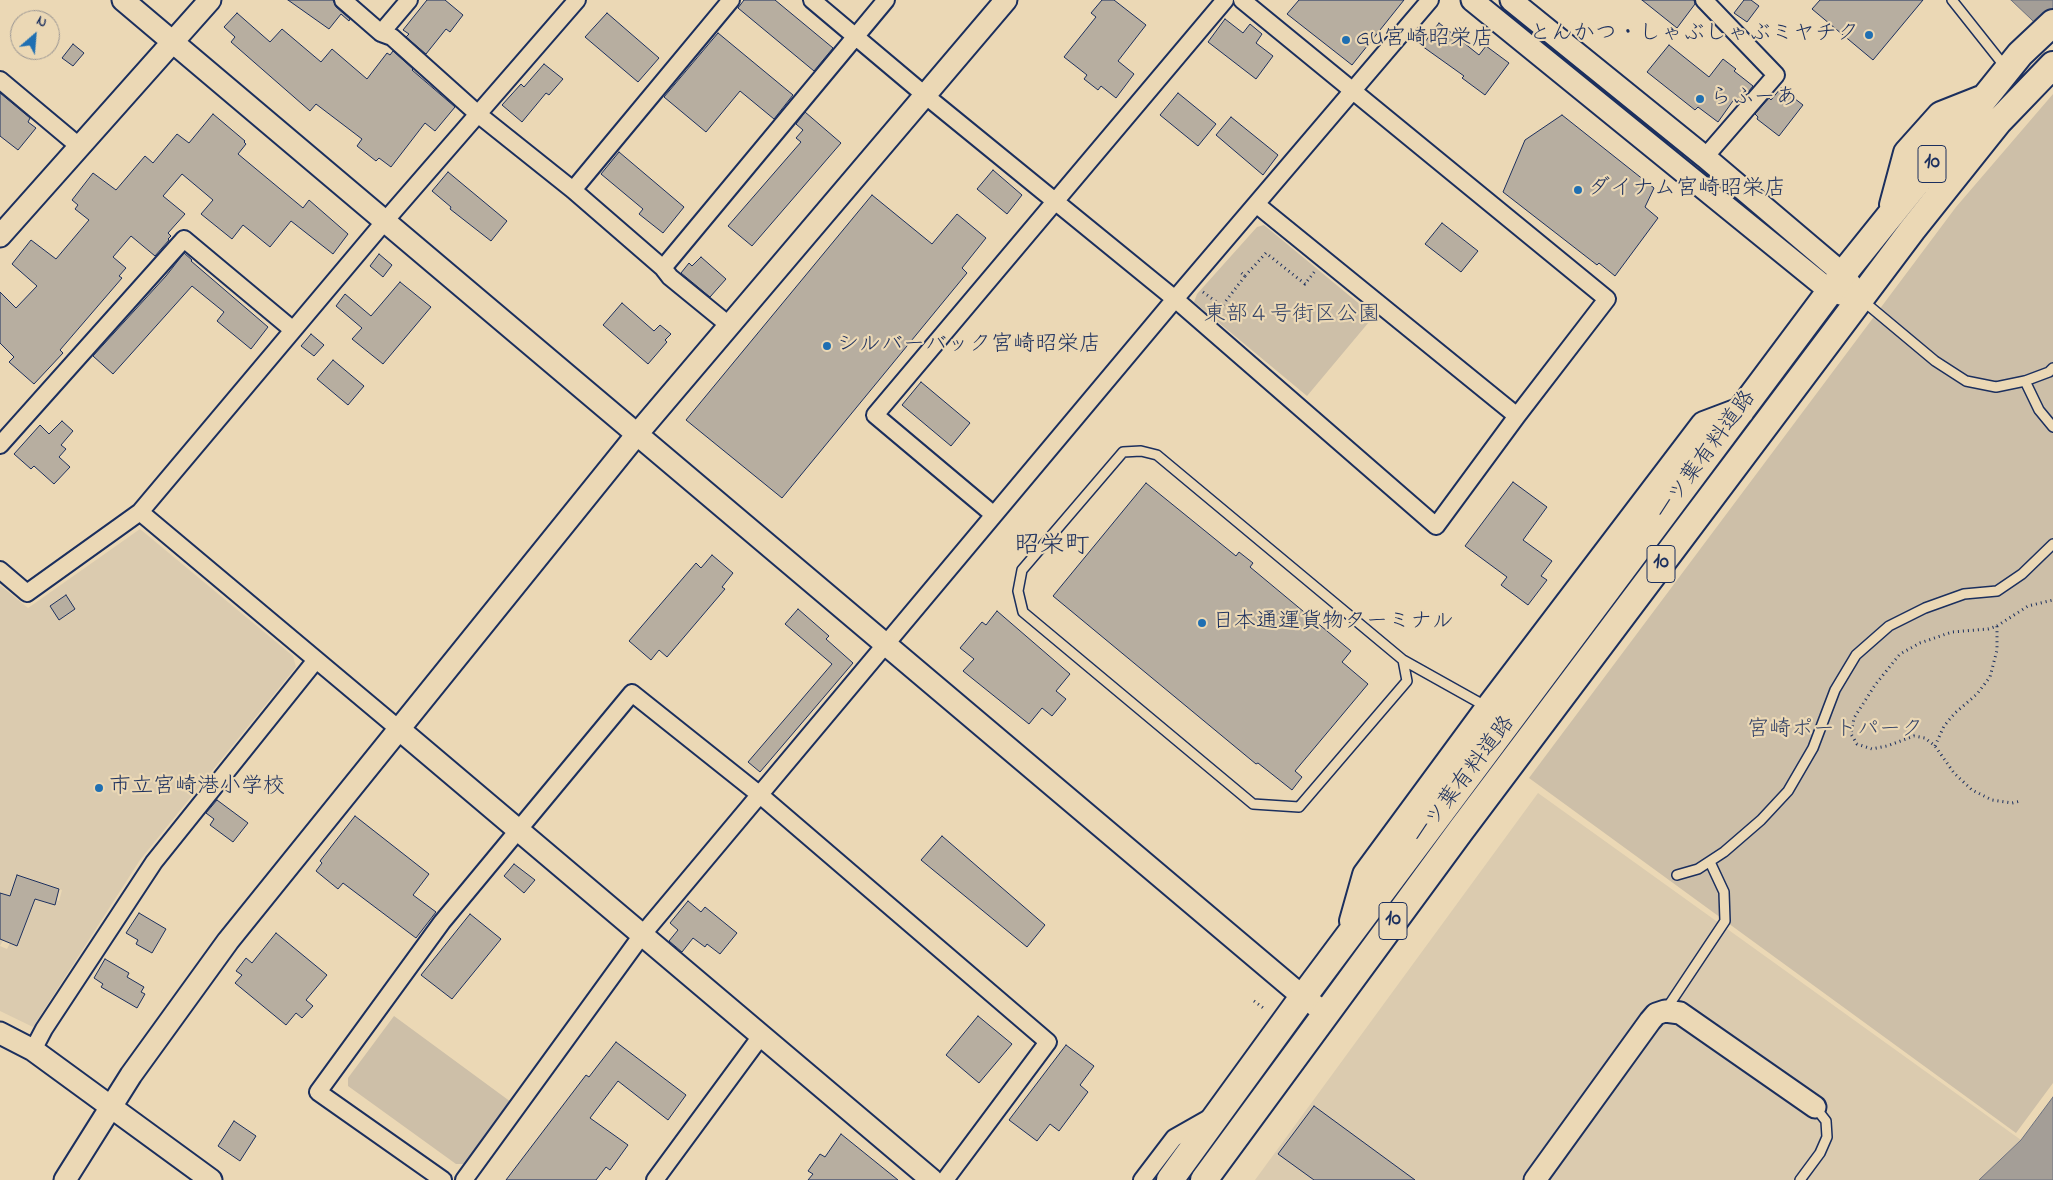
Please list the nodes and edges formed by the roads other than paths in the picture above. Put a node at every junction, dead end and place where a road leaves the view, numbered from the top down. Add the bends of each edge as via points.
1 (123, 0) edge
2 (210, 0) edge
3 (343, 0) edge
4 (409, 0) edge
5 (578, 0) edge
6 (731, 0) edge
7 (812, 0) edge
8 (886, 0) edge
9 (1006, 0) edge
10 (1225, 0) edge
11 (1242, 0) edge
12 (1430, 0) edge
13 (1472, 0) edge
14 (1511, 0) edge
15 (1704, 0) edge
16 (1952, 0) edge
17 (2053, 23) edge
18 (381, 33) junction
19 (856, 36) junction
20 (173, 42) junction
21 (2014, 62) junction
22 (2047, 71) edge
23 (0, 80) edge
24 (1352, 91) junction
25 (926, 96) junction
26 (479, 115) junction
27 (80, 147) junction
28 (1705, 157) junction
29 (573, 190) junction
30 (1054, 201) junction
31 (1256, 204) junction
32 (385, 221) junction
33 (0, 236) edge
34 (663, 268) junction
35 (1837, 282) junction
36 (1860, 299) junction
37 (1175, 300) junction
38 (730, 326) junction
39 (293, 330) junction
40 (2053, 368) edge
41 (2025, 381) junction
42 (1741, 411) junction
43 (1517, 416) junction
44 (2053, 427) edge
45 (638, 433) junction
46 (0, 445) edge
47 (140, 512) junction
48 (994, 514) junction
49 (2053, 544) edge
50 (0, 570) edge
51 (886, 644) junction
52 (316, 660) junction
53 (1404, 660) junction
54 (1489, 708) junction
55 (400, 730) junction
56 (760, 794) junction
57 (517, 830) junction
58 (1710, 862) junction
59 (1678, 875) dead end
60 (642, 935) junction
61 (1349, 936) junction
62 (1303, 997) junction
63 (1665, 1011) junction
64 (1326, 1013) junction
65 (0, 1033) edge
66 (761, 1036) junction
67 (33, 1050) junction
68 (110, 1107) junction
69 (1814, 1107) joint
70 (1219, 1112) junction
71 (65, 1180) edge
72 (211, 1180) edge
73 (443, 1180) edge
74 (464, 1180) edge
75 (655, 1180) edge
76 (932, 1180) edge
77 (944, 1180) edge
78 (1142, 1180) edge
79 (1170, 1180) edge
80 (1204, 1180) edge
81 (1535, 1180) edge
82 (1800, 1180) edge

1 - 20 street
2 - 20 street
3 - 18 street
4 - 18 street
5 - 26 street
6 - 29 street
7 - 19 street
8 - 19 street
9 - 25 street
10 - 30 street
11 - 24 street
12 - 24 street
13 - 35 street
14 - 28 street
15 - 28 street via 1776,76
16 - 21 lane
17 - 21 main road, 一ツ葉有料道路 / 10
18 - 26 street via 392,37
19 - 25 street
19 - 34 street
20 - 27 street
20 - 32 street
21 - 35 main road, 一ツ葉有料道路 / 10
22 - 36 main road, 一ツ葉有料道路 / 10 via 1980,144
23 - 27 street
24 - 31 street
24 - 43 street via 1607,300
25 - 30 street
25 - 38 street
26 - 29 street
26 - 32 street
27 - 33 street
28 - 35 street
29 - 34 street
30 - 37 street
30 - 48 street via 875,415
31 - 37 street
31 - 43 street
32 - 39 street
32 - 45 street
34 - 38 street
35 - 36 street
35 - 42 main road, 一ツ葉有料道路 / 10
36 - 41 lane via 1935,361 1966,381 1996,387
36 - 64 main road, 一ツ葉有料道路 / 10
37 - 43 street via 1436,526
37 - 48 street
38 - 45 street
39 - 46 street via 184,239
39 - 47 street
40 - 41 lane
41 - 44 lane via 2039,410
42 - 54 main road via 1704,425
42 - 61 main road, 一ツ葉有料道路 / 10
45 - 51 street
45 - 55 street
47 - 50 street via 27,593
47 - 52 street
48 - 51 street
49 - 58 lane via 2022,574 1997,591 1964,594 1925,608 1889,626 1856,655 1836,690 1813,748 1788,791 1761,820
51 - 56 street
51 - 62 street
52 - 55 street
52 - 67 street via 154,862
53 - 53 lane via 1157,455 1141,451 1123,452 1022,570 1018,591 1023,612 1253,804 1299,806 1407,681
53 - 54 lane
54 - 61 main road via 1366,875
55 - 57 street
55 - 68 street via 228,941
56 - 57 street via 632,693
56 - 60 street
56 - 77 street via 1048,1042
57 - 60 street
57 - 73 street via 442,922 318,1092
58 - 59 lane
58 - 63 lane via 1724,892 1725,921
60 - 66 street
60 - 74 street
61 - 62 main road, 一ツ葉有料道路 / 10
62 - 64 street
62 - 70 main road, 10
63 - 69 street via 1680,1013
63 - 81 street via 1650,1021
64 - 80 main road, 10
65 - 67 street
66 - 75 street
66 - 76 street
67 - 68 street
68 - 71 street
68 - 72 street
69 - 82 lane via 1826,1121 1827,1137 1820,1153
70 - 78 street via 1174,1138
70 - 79 main road, 10

